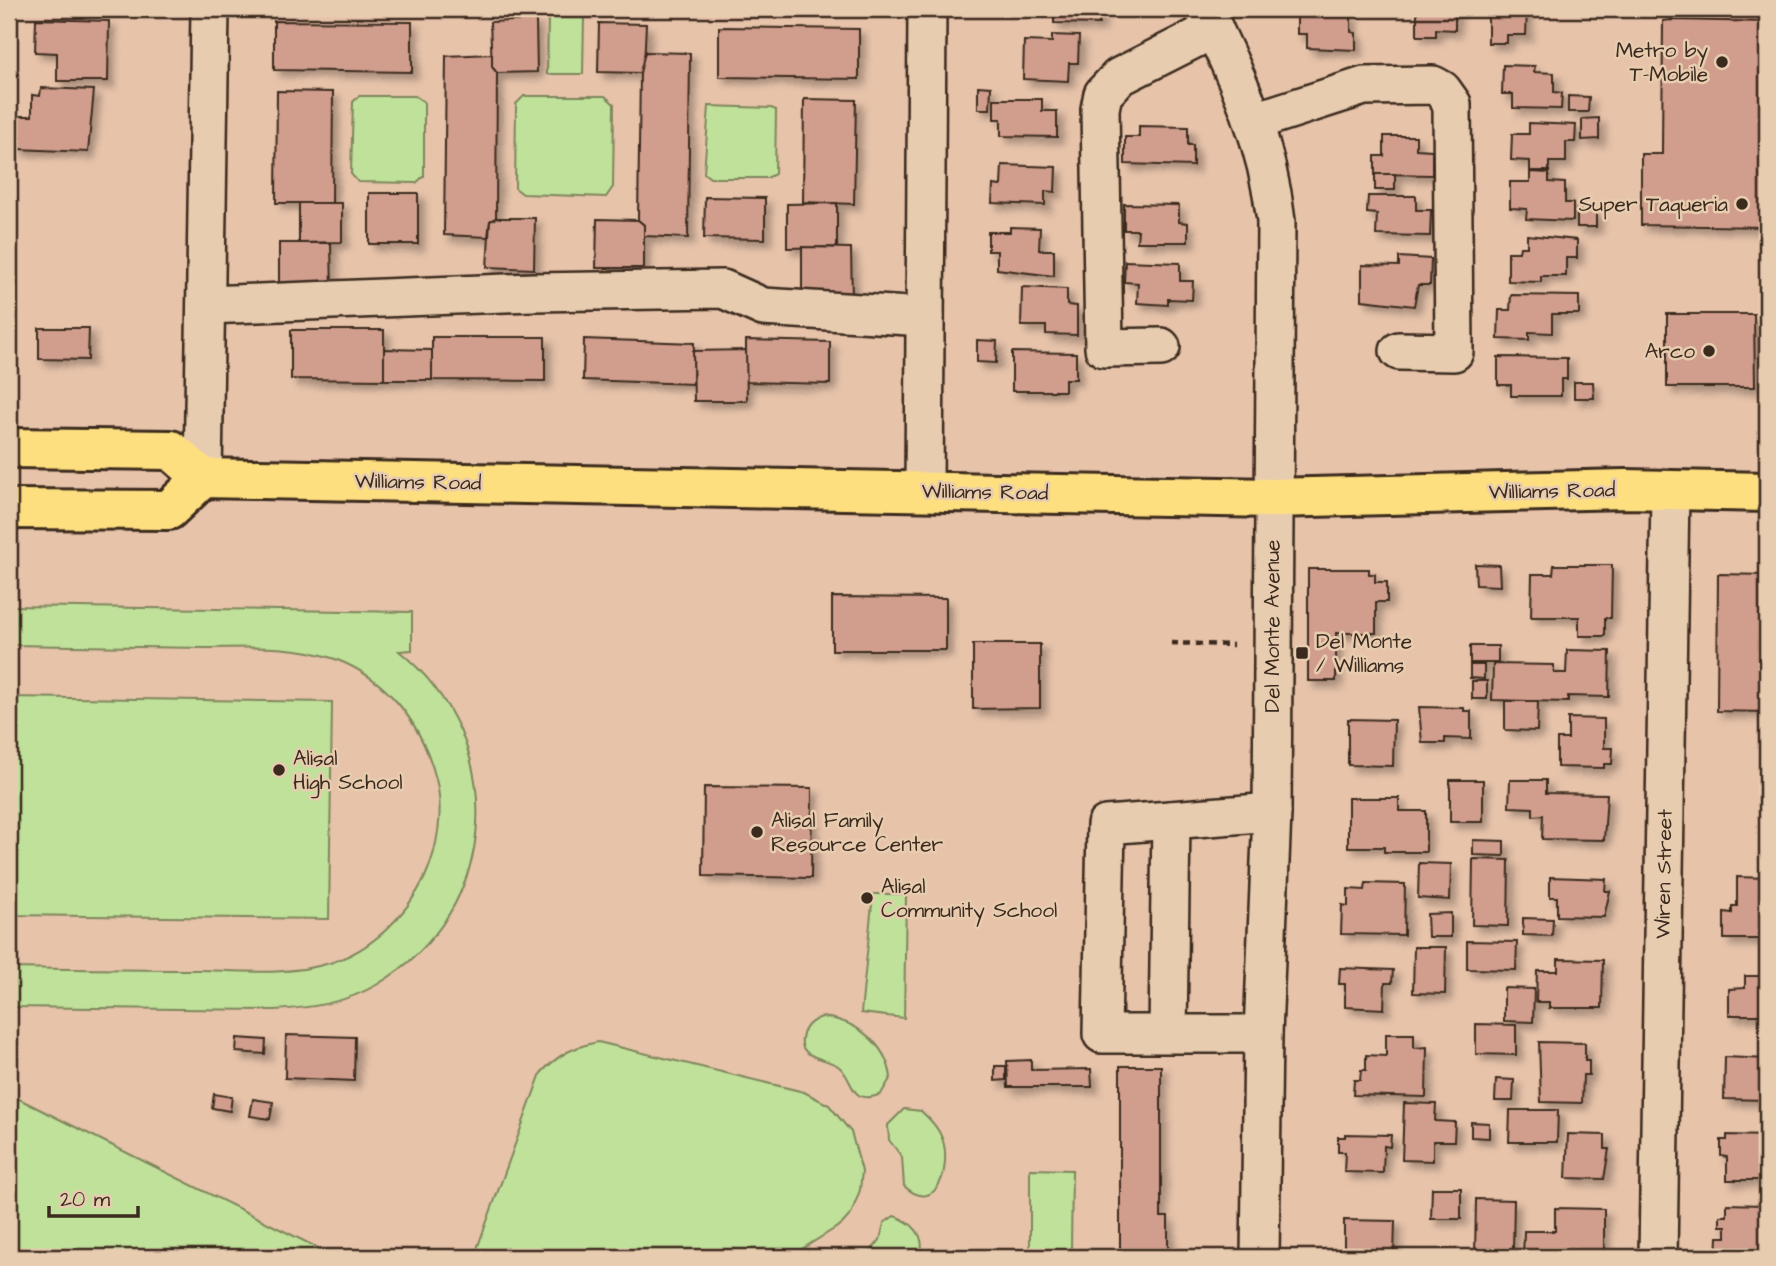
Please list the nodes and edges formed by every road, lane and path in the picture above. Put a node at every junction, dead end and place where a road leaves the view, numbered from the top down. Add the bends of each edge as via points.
1 (210, 9) edge
2 (898, 9) edge
3 (927, 9) edge
4 (1209, 19) edge
5 (1255, 121) junction
6 (206, 305) junction
7 (925, 317) junction
8 (1161, 347) dead end
9 (1398, 351) dead end
10 (9, 448) edge
11 (204, 478) junction
12 (923, 491) junction
13 (1670, 491) junction
14 (1767, 492) edge
15 (1273, 498) junction
16 (9, 509) edge
17 (1171, 643) dead end
18 (1233, 645) dead end
19 (1272, 812) junction
20 (1171, 820) junction
21 (1168, 1033) junction
22 (1262, 1034) junction
23 (1260, 1257) edge
24 (1658, 1257) edge

1 - 6 street
2 - 3 street
3 - 7 street
4 - 5 street, Del Monte Avenue
4 - 8 street via 1119,77 1103,94 1100,109 1104,348
5 - 9 street via 1364,86 1433,85 1452,104 1454,352
5 - 15 street, Del Monte Avenue via 1271,180 1276,221
6 - 7 street via 723,289 763,307
6 - 11 street
7 - 12 street
10 - 11 main road via 171,450
11 - 12 main road, Williams Road
11 - 16 main road via 169,510
12 - 15 main road, Williams Road
13 - 14 main road, Williams Road
13 - 15 main road, Williams Road
13 - 24 street, Wiren Street
15 - 19 street, Del Monte Avenue
17 - 18 path
19 - 20 street
19 - 22 street, Del Monte Avenue
20 - 21 street
20 - 21 street via 1106,825 1102,1034
21 - 22 street
22 - 23 street, Del Monte Avenue

